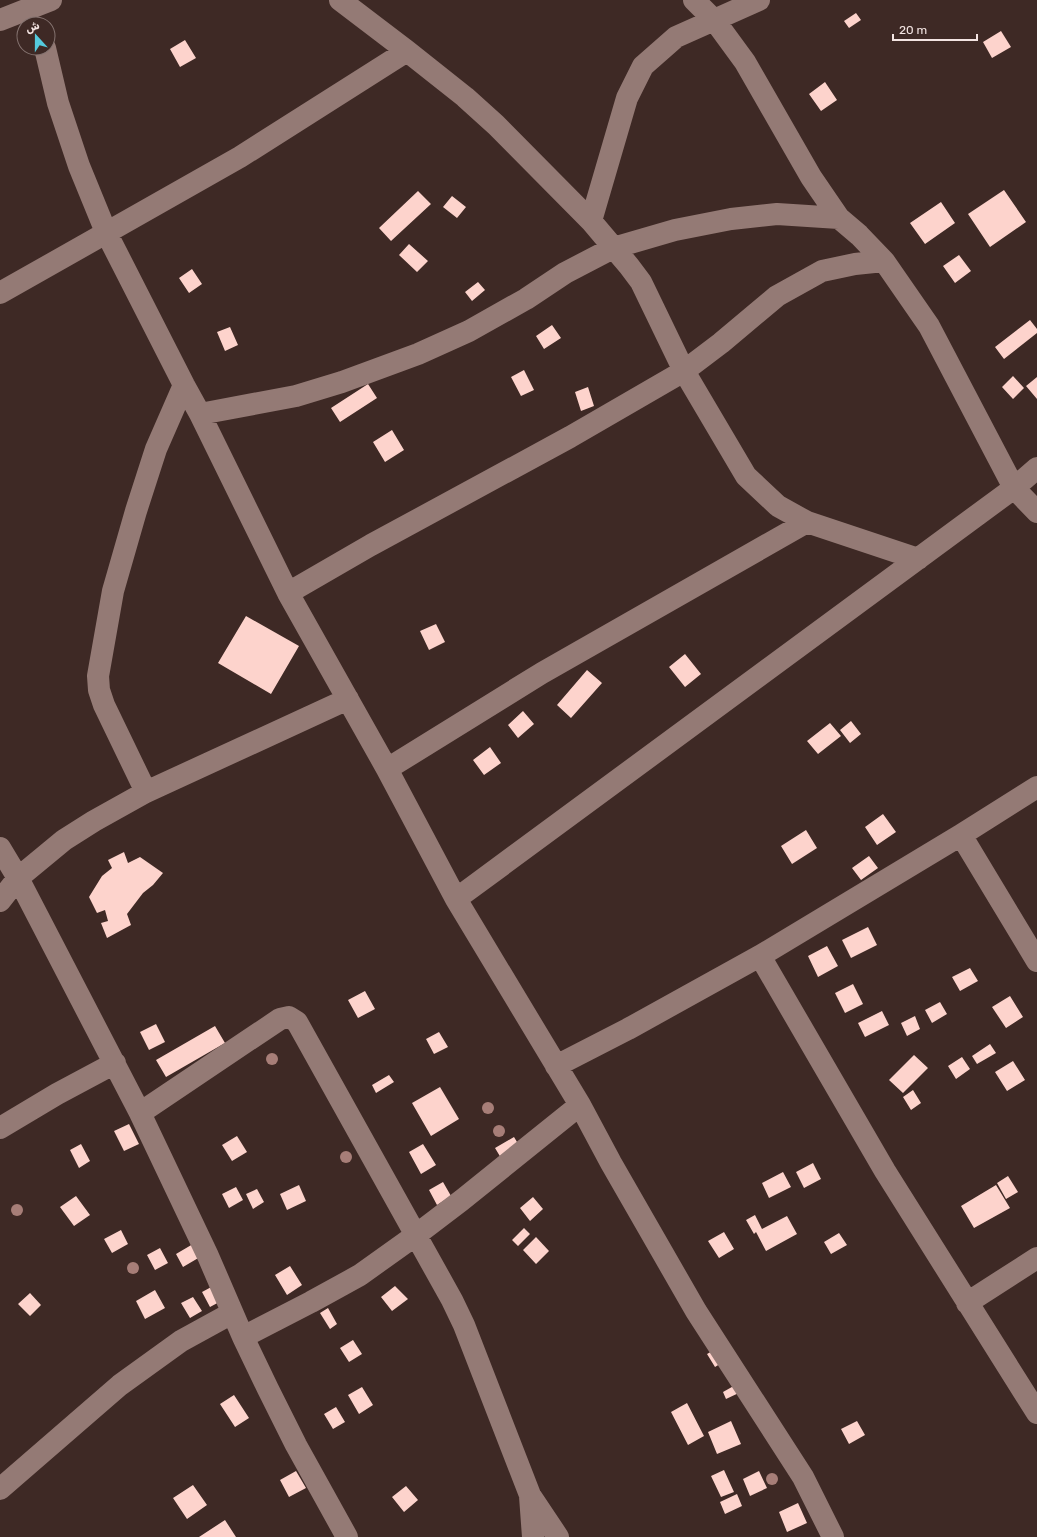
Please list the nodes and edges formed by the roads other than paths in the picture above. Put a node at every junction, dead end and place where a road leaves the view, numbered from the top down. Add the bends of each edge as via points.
1 (340, 0) edge
2 (694, 0) edge
3 (759, 0) edge
4 (37, 8) edge
5 (0, 20) edge
6 (715, 21) junction
7 (407, 51) junction
8 (47, 56) edge
9 (839, 218) junction
10 (591, 221) junction
11 (106, 232) junction
12 (613, 248) junction
13 (884, 261) junction
14 (0, 293) edge
15 (684, 371) junction
16 (184, 385) junction
17 (200, 414) junction
18 (1037, 468) edge
19 (1014, 488) junction
20 (1037, 512) edge
21 (807, 522) junction
22 (918, 559) junction
23 (288, 593) junction
24 (348, 699) junction
25 (387, 769) junction
26 (1037, 787) edge
27 (146, 792) junction
28 (961, 835) junction
29 (0, 848) edge
30 (18, 878) junction
31 (456, 898) junction
32 (0, 901) edge
33 (760, 956) junction
34 (1037, 961) edge
35 (115, 1063) junction
36 (556, 1066) junction
37 (580, 1105) junction
38 (140, 1112) junction
39 (0, 1128) edge
40 (416, 1235) junction
41 (1037, 1258) edge
42 (967, 1303) junction
43 (232, 1313) junction
44 (243, 1337) junction
45 (1037, 1413) edge
46 (0, 1489) edge
47 (530, 1495) junction
48 (348, 1537) edge
49 (532, 1537) edge
50 (558, 1537) edge
51 (833, 1537) edge

1 - 7 street
2 - 6 street
3 - 6 street
4 - 5 street
6 - 9 street via 745,62 811,177
6 - 10 street via 676,37 643,66 627,98
7 - 10 street via 496,125
7 - 11 street via 240,157
8 - 11 street via 58,103 79,166
9 - 12 street via 777,214 730,219 675,230
9 - 13 street
10 - 12 street
11 - 14 street
11 - 16 street
12 - 15 street via 641,282
12 - 17 street via 565,273 526,299 469,331 418,354 296,396
13 - 15 street via 822,271 778,296
13 - 19 street via 929,326
15 - 21 street via 746,476 778,506
15 - 23 street
16 - 17 street
16 - 27 street via 156,449 136,512 113,591 98,676 104,705
17 - 23 street
18 - 19 street
19 - 20 street
19 - 22 street
21 - 22 street
21 - 25 street via 542,673
22 - 31 street
23 - 24 street
24 - 25 street
24 - 27 street
25 - 31 street
26 - 28 street
27 - 30 street via 94,820 64,840
28 - 33 street
28 - 34 street
29 - 30 street
30 - 32 street
30 - 35 street
31 - 36 street
33 - 36 street
33 - 42 street via 885,1171
35 - 38 street
35 - 39 street
36 - 37 street
37 - 40 street
37 - 51 street via 696,1310 803,1477
38 - 40 street via 280,1019 290,1017 297,1022
38 - 43 street
40 - 44 street via 360,1274
40 - 47 street via 464,1326
41 - 42 street
42 - 45 street
43 - 44 street
43 - 46 street via 181,1341 120,1385
44 - 48 street via 296,1445
47 - 49 street
47 - 50 street

